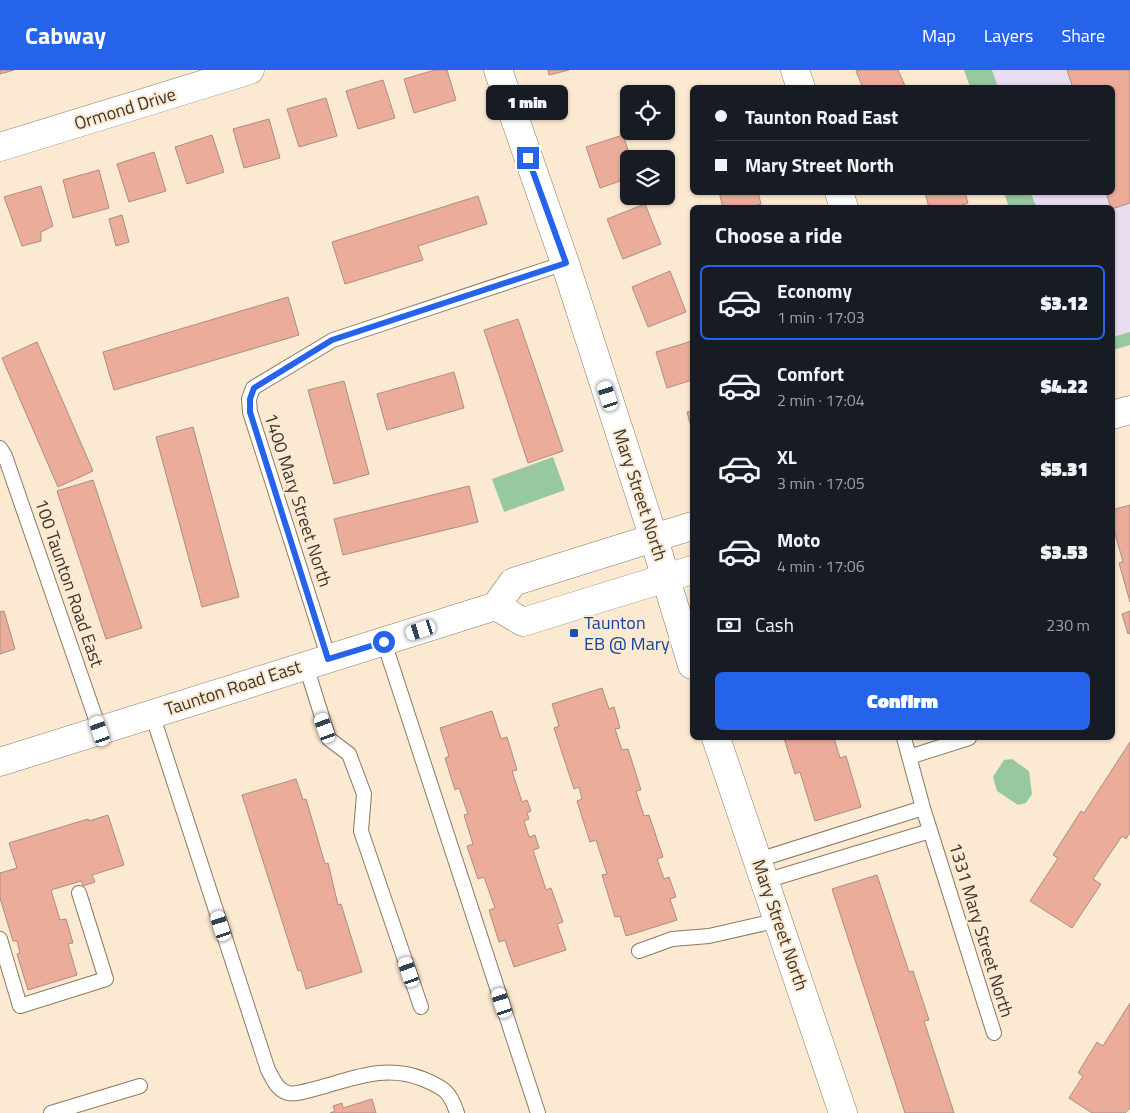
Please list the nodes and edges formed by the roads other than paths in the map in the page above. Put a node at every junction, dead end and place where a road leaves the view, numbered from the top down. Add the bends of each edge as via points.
1 (250, 70) edge
2 (498, 70) edge
3 (795, 70) edge
4 (202, 77) edge
5 (800, 85) edge
6 (0, 148) edge
7 (566, 263) junction
8 (1130, 410) edge
9 (1115, 414) edge
10 (0, 448) edge
11 (690, 527) edge
12 (654, 538) junction
13 (690, 571) edge
14 (666, 578) junction
15 (496, 606) junction
16 (384, 642) junction
17 (690, 658) edge
18 (317, 662) junction
19 (152, 714) junction
20 (100, 731) junction
21 (717, 740) edge
22 (905, 740) edge
23 (963, 740) edge
24 (909, 757) junction
25 (0, 762) edge
26 (923, 808) junction
27 (930, 831) junction
28 (761, 871) junction
29 (79, 893) dead end
30 (779, 920) junction
31 (0, 939) edge
32 (639, 951) dead end
33 (421, 1007) dead end
34 (994, 1034) dead end
35 (140, 1086) dead end
36 (51, 1113) edge
37 (457, 1113) edge
38 (538, 1113) edge
39 (843, 1113) edge

1 - 4 street, Ormond Drive
2 - 7 street, Mary Street North
3 - 5 street
4 - 6 street, Ormond Drive
7 - 12 street, Mary Street North
7 - 18 lane, 1400 Mary Street North via 332,340 254,388 250,412
8 - 9 street
10 - 20 lane, 100 Taunton Road East
11 - 12 street
12 - 14 street, Mary Street North
12 - 15 street via 513,582
13 - 14 street
14 - 15 street via 523,622
14 - 17 street, Mary Street North
15 - 16 street, Taunton Road East
16 - 18 street, Taunton Road East
16 - 38 lane
18 - 19 street, Taunton Road East
18 - 33 lane, 1400 Mary Street North via 329,739 349,754 364,794 361,831
19 - 20 street, Taunton Road East
19 - 37 lane via 268,1070 276,1086 288,1093 303,1092 391,1071 416,1076 442,1088 453,1101
20 - 25 street, Taunton Road East
21 - 28 street, Mary Street North
22 - 24 lane
23 - 24 lane
24 - 26 lane
26 - 27 lane
26 - 28 lane
27 - 28 lane, 1331 Mary Street North
27 - 34 lane, 1331 Mary Street North
28 - 30 street, Mary Street North
29 - 31 lane via 106,978 20,1006
30 - 32 lane via 709,936 672,939
30 - 39 street, Mary Street North
35 - 36 lane

